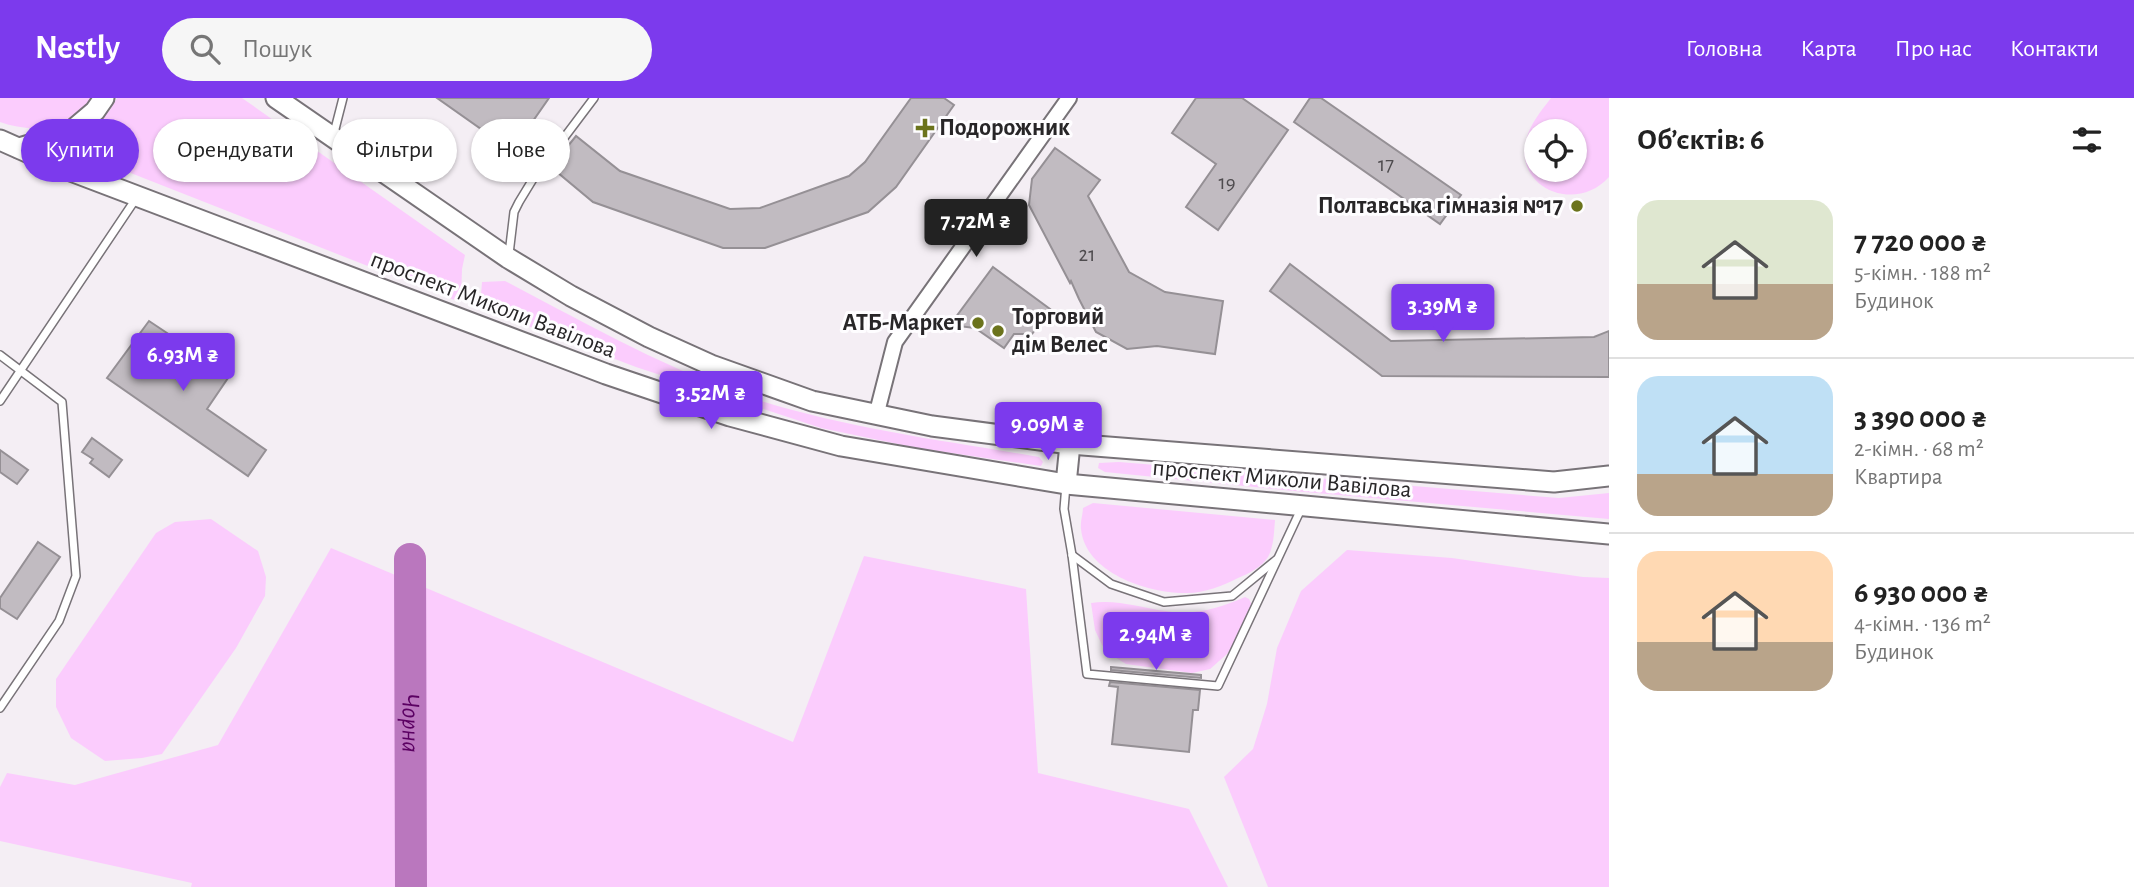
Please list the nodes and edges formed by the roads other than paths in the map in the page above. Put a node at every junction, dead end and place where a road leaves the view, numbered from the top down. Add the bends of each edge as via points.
1 (104, 98) edge
2 (276, 98) edge
3 (342, 98) edge
4 (594, 98) edge
5 (1069, 98) edge
6 (337, 119) edge
7 (332, 137) edge
8 (0, 140) edge
9 (19, 148) junction
10 (397, 182) edge
11 (138, 196) junction
12 (508, 258) junction
13 (0, 355) edge
14 (22, 370) junction
15 (0, 401) edge
16 (876, 416) junction
17 (1070, 444) junction
18 (1609, 476) edge
19 (1066, 484) junction
20 (1303, 505) junction
21 (1609, 534) edge
22 (1072, 555) junction
23 (1278, 558) junction
24 (0, 708) edge

1 - 9 main road via 69,133
2 - 7 main road, проспект Миколи Вавілова
3 - 6 lane
4 - 12 lane via 519,202
5 - 16 street via 895,342
8 - 9 main road, проспект Миколи Вавілова
9 - 11 main road, проспект Миколи Вавілова
10 - 12 main road, проспект Миколи Вавілова
11 - 14 lane
11 - 19 main road, проспект Миколи Вавілова via 606,374 730,416 841,446
12 - 16 main road, проспект Миколи Вавілова via 638,332 711,365 812,401
13 - 14 lane
14 - 15 lane
14 - 24 lane via 62,402 76,576 59,621
16 - 17 main road, проспект Миколи Вавілова
17 - 18 main road, проспект Миколи Вавілова via 1554,482
17 - 19 main road
19 - 20 main road, проспект Миколи Вавілова
19 - 22 lane via 1063,509
20 - 21 main road, проспект Миколи Вавілова
20 - 23 lane
22 - 23 lane via 1111,584 1164,602 1232,596
22 - 23 lane via 1087,674 1218,686

